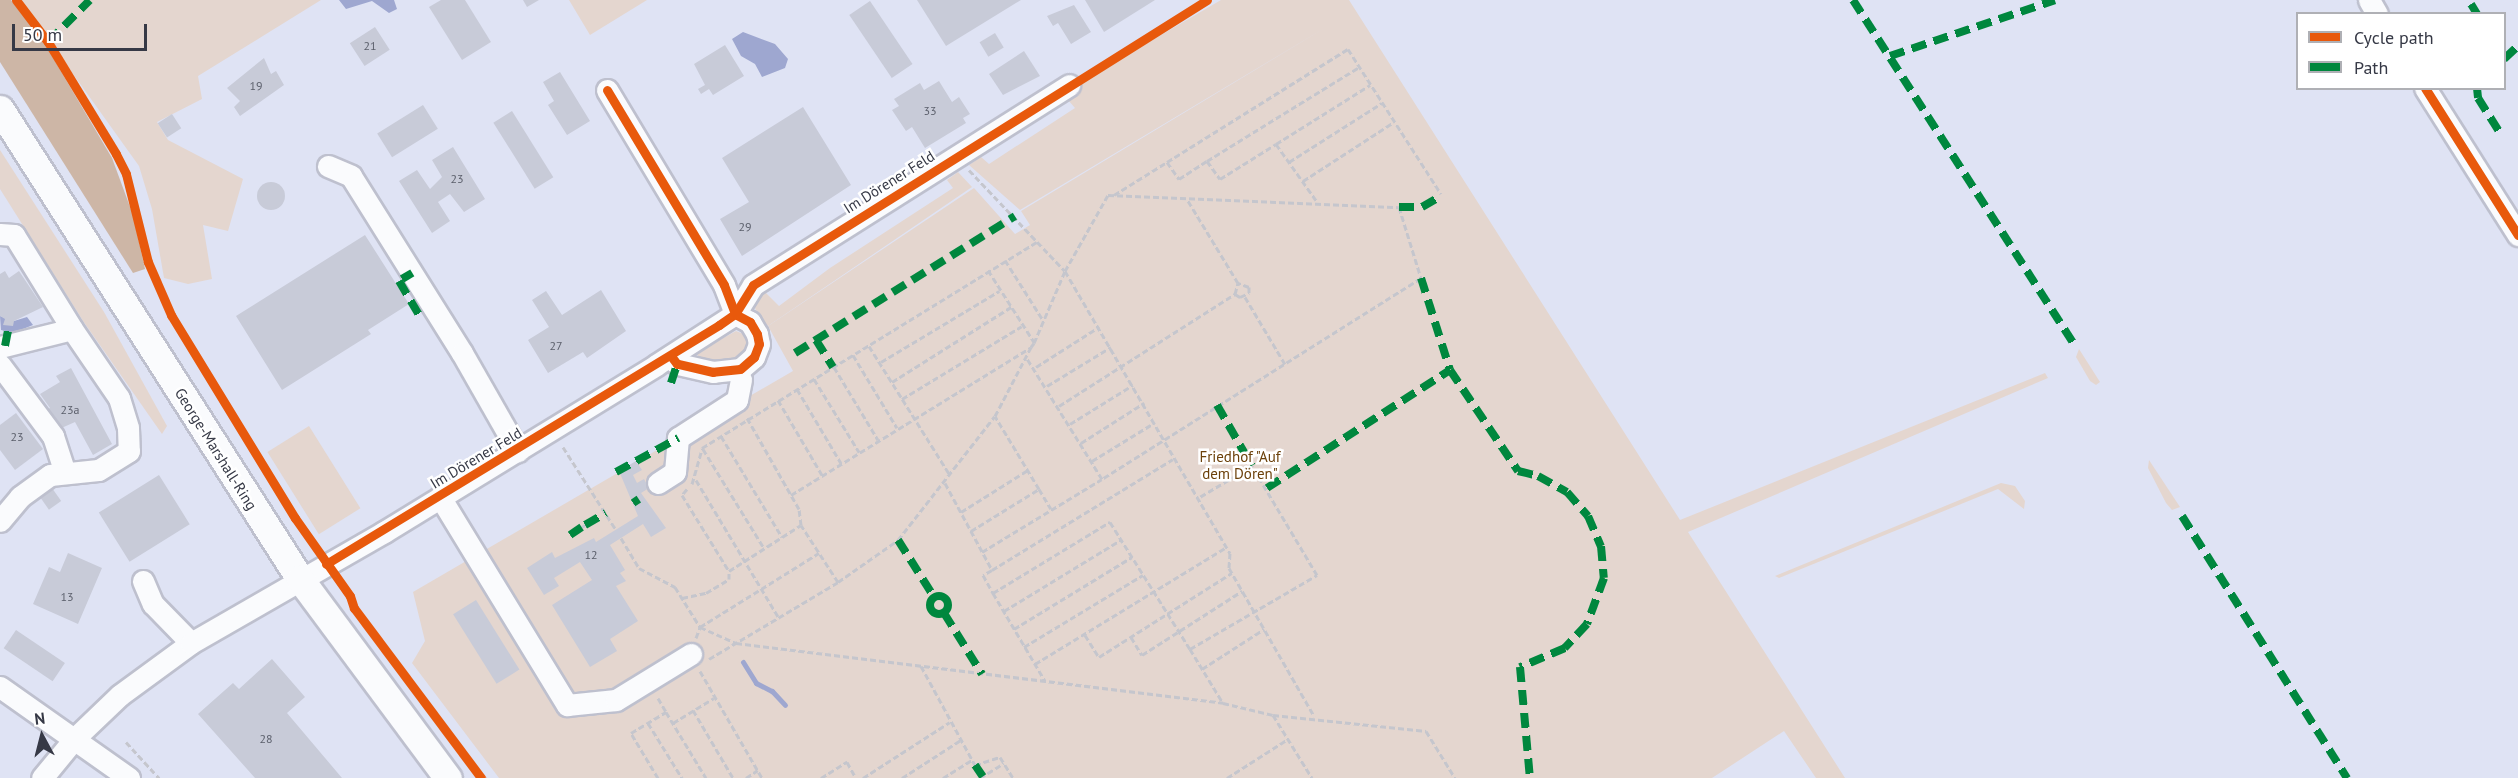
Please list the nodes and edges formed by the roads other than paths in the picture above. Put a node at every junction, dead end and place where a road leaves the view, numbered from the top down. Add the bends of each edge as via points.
1 (1069, 85) dead end
2 (607, 90) dead end
3 (2426, 90) edge
4 (0, 109) edge
5 (328, 166) dead end
6 (0, 234) edge
7 (2518, 235) edge
8 (735, 314) junction
9 (72, 329) junction
10 (0, 347) edge
11 (671, 356) junction
12 (0, 365) edge
13 (741, 379) dead end
14 (518, 451) junction
15 (64, 470) junction
16 (657, 483) dead end
17 (440, 497) junction
18 (0, 521) edge
19 (300, 579) junction
20 (143, 582) dead end
21 (191, 643) junction
22 (699, 660) road end
23 (0, 687) edge
24 (75, 738) junction
25 (42, 778) edge
26 (129, 778) edge
27 (448, 778) edge

1 - 8 street, Im Dörener Feld via 753,285
2 - 8 street via 724,285
3 - 7 street
4 - 19 main road, George-Marshall-Ring
5 - 14 street, Im Dörener Feld via 351,176 462,353
6 - 9 street via 14,235
8 - 11 street, Im Dörener Feld
8 - 11 street via 750,322 759,344 754,357 740,369 713,372 677,364
9 - 10 street
9 - 15 street via 118,398 128,428 131,455 98,470
11 - 14 street, Im Dörener Feld
12 - 15 street via 53,436
13 - 16 street via 737,400 678,438 675,472
14 - 17 street, Im Dörener Feld
15 - 18 street via 50,475 20,497
17 - 19 street, Im Dörener Feld
17 - 22 street via 567,705 616,700
19 - 21 street, Im Dörener Feld
19 - 27 main road, George-Marshall-Ring
20 - 21 street via 153,604
21 - 24 street, Im Dörener Feld via 120,695
23 - 24 street
24 - 25 street, Im Dörener Feld
24 - 26 street

